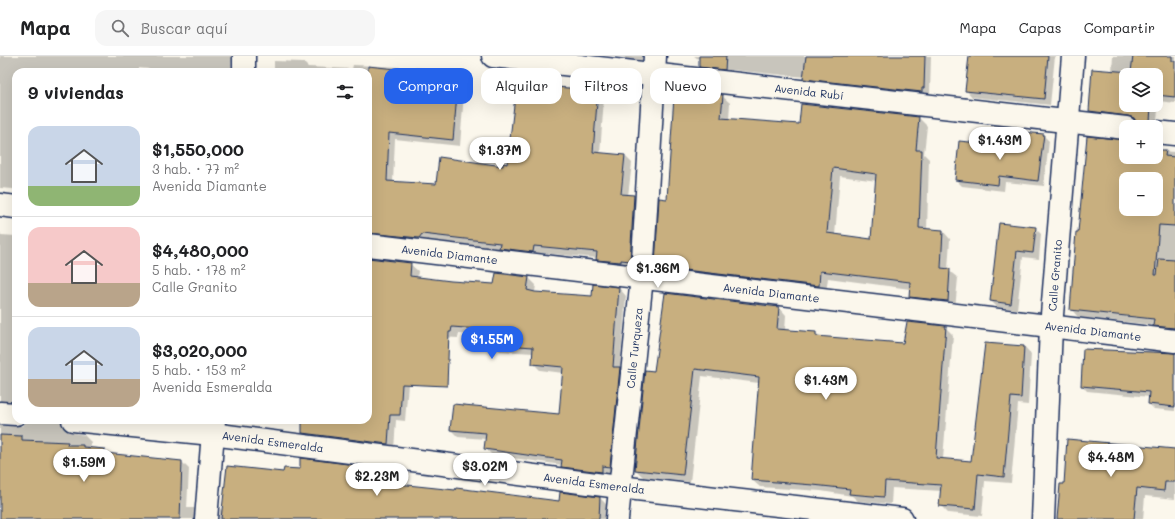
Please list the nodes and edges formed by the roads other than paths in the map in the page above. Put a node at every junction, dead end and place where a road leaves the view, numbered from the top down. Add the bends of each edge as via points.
1 (244, 56) edge
2 (493, 56) edge
3 (1072, 56) edge
4 (653, 66) edge
5 (244, 68) edge
6 (1067, 121) junction
7 (1119, 127) edge
8 (1163, 133) edge
9 (1175, 134) edge
10 (0, 206) edge
11 (12, 207) edge
12 (372, 246) edge
13 (642, 277) junction
14 (1051, 327) junction
15 (1175, 341) edge
16 (0, 413) edge
17 (12, 414) edge
18 (153, 424) edge
19 (213, 427) edge
20 (619, 487) junction
21 (206, 519) edge
22 (617, 519) edge
23 (902, 519) edge
24 (1043, 519) edge

1 - 5 street
2 - 4 street, Avenida Rubí
3 - 6 street, Calle Granito
4 - 6 street, Avenida Rubí
4 - 13 street, Calle Turqueza
6 - 7 street, Avenida Rubí
6 - 14 street, Calle Granito
8 - 9 street
10 - 11 street
12 - 13 street, Avenida Diamante
13 - 14 street, Avenida Diamante
13 - 20 street, Calle Turqueza
14 - 15 street, Avenida Diamante
14 - 24 street, Calle Granito
16 - 17 street
18 - 19 street, Avenida Esmeralda
19 - 20 street, Avenida Esmeralda
19 - 21 street
20 - 22 street, Calle Turqueza
20 - 23 street, Avenida Esmeralda

